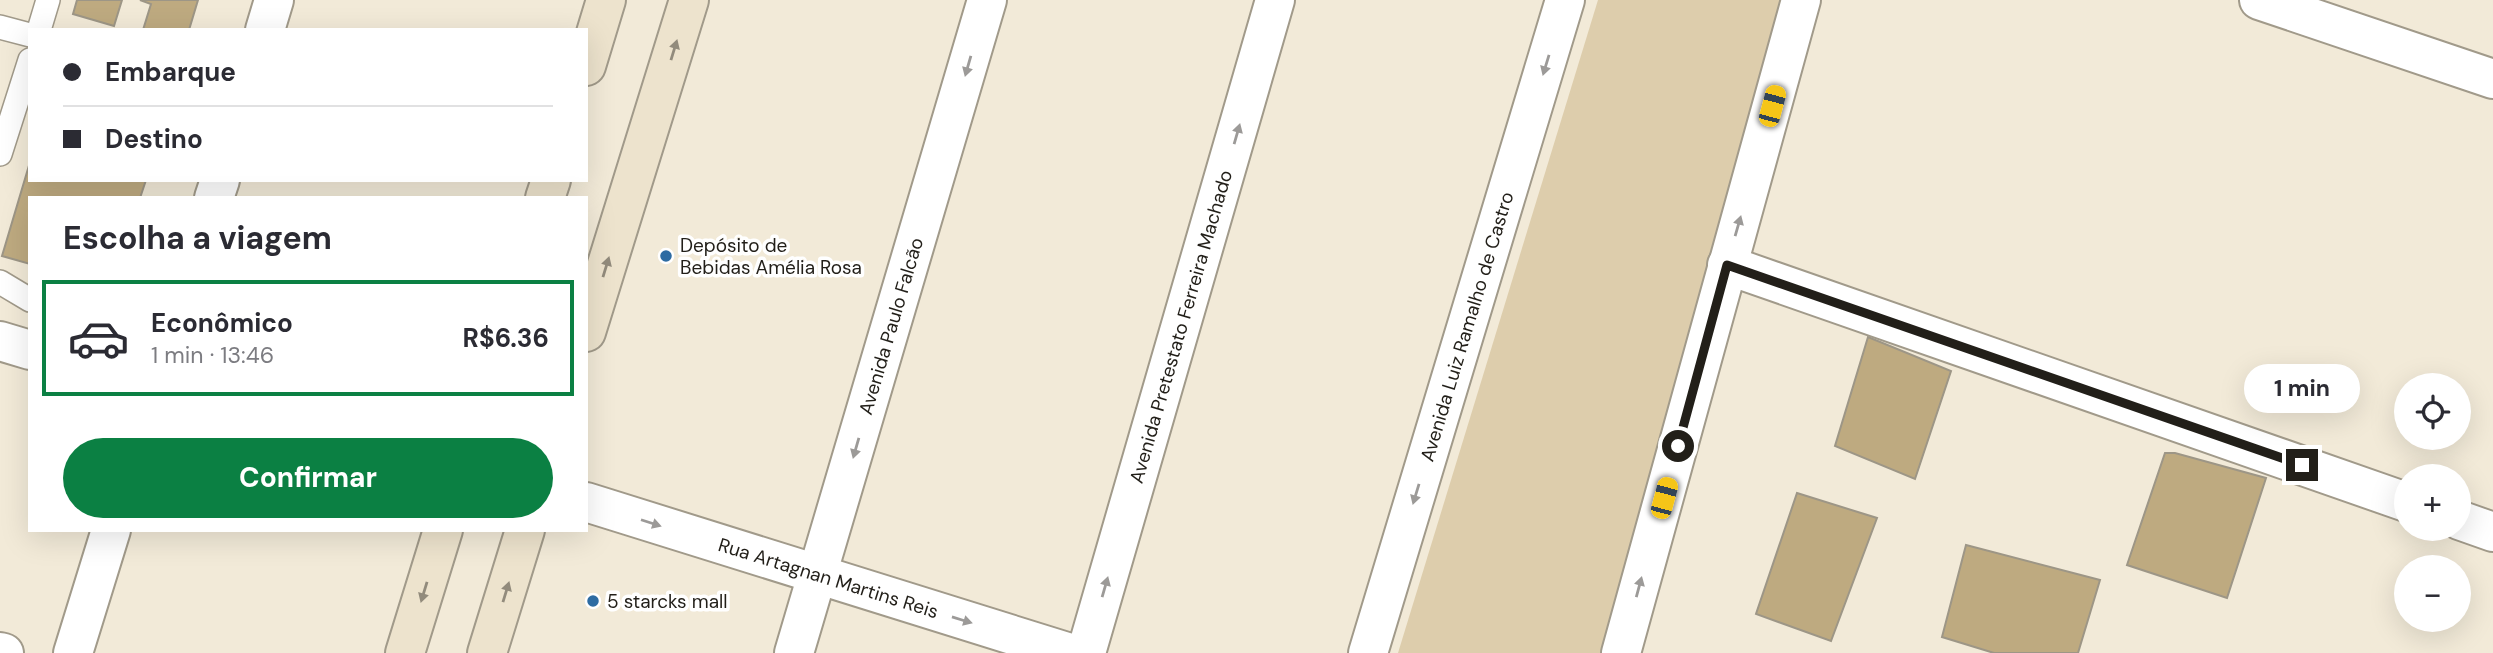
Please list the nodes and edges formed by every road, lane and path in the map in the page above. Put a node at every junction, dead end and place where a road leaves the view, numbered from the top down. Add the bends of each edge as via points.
1 (48, 0) edge
2 (274, 0) edge
3 (607, 0) edge
4 (689, 0) edge
5 (987, 0) edge
6 (1275, 0) edge
7 (1565, 0) edge
8 (1801, 0) edge
9 (2259, 0) edge
10 (0, 27) edge
11 (40, 28) edge
12 (266, 28) edge
13 (28, 34) edge
14 (588, 60) edge
15 (28, 66) edge
16 (2493, 79) edge
17 (0, 154) edge
18 (1727, 265) junction
19 (0, 282) edge
20 (28, 299) edge
21 (588, 326) edge
22 (0, 341) edge
23 (28, 349) edge
24 (2394, 498) edge
25 (588, 503) edge
26 (2471, 524) edge
27 (110, 532) edge
28 (442, 532) edge
29 (524, 532) edge
30 (2493, 532) edge
31 (818, 576) junction
32 (72, 653) edge
33 (405, 653) edge
34 (487, 653) edge
35 (794, 653) edge
36 (1070, 653) edge
37 (1086, 653) edge
38 (1368, 653) edge
39 (1621, 653) edge

1 - 11 lane
2 - 12 street
3 - 14 main road
21 -> 4 main road
5 -> 31 street, Avenida Paulo Falcão
37 -> 6 street, Avenida Pretestato Ferreira Machado
7 -> 38 street, Avenida Luiz Ramalho de Castro
18 -> 8 street
9 - 16 street
10 - 13 lane
15 - 17 lane
18 - 24 street
39 -> 18 street
19 - 20 lane
22 - 23 street
25 -> 31 street, Rua Artagnan Martins Reis
26 - 30 street
27 - 32 street
28 -> 33 main road
34 -> 29 main road
31 - 35 street, Avenida Paulo Falcão
31 -> 36 street, Rua Artagnan Martins Reis

